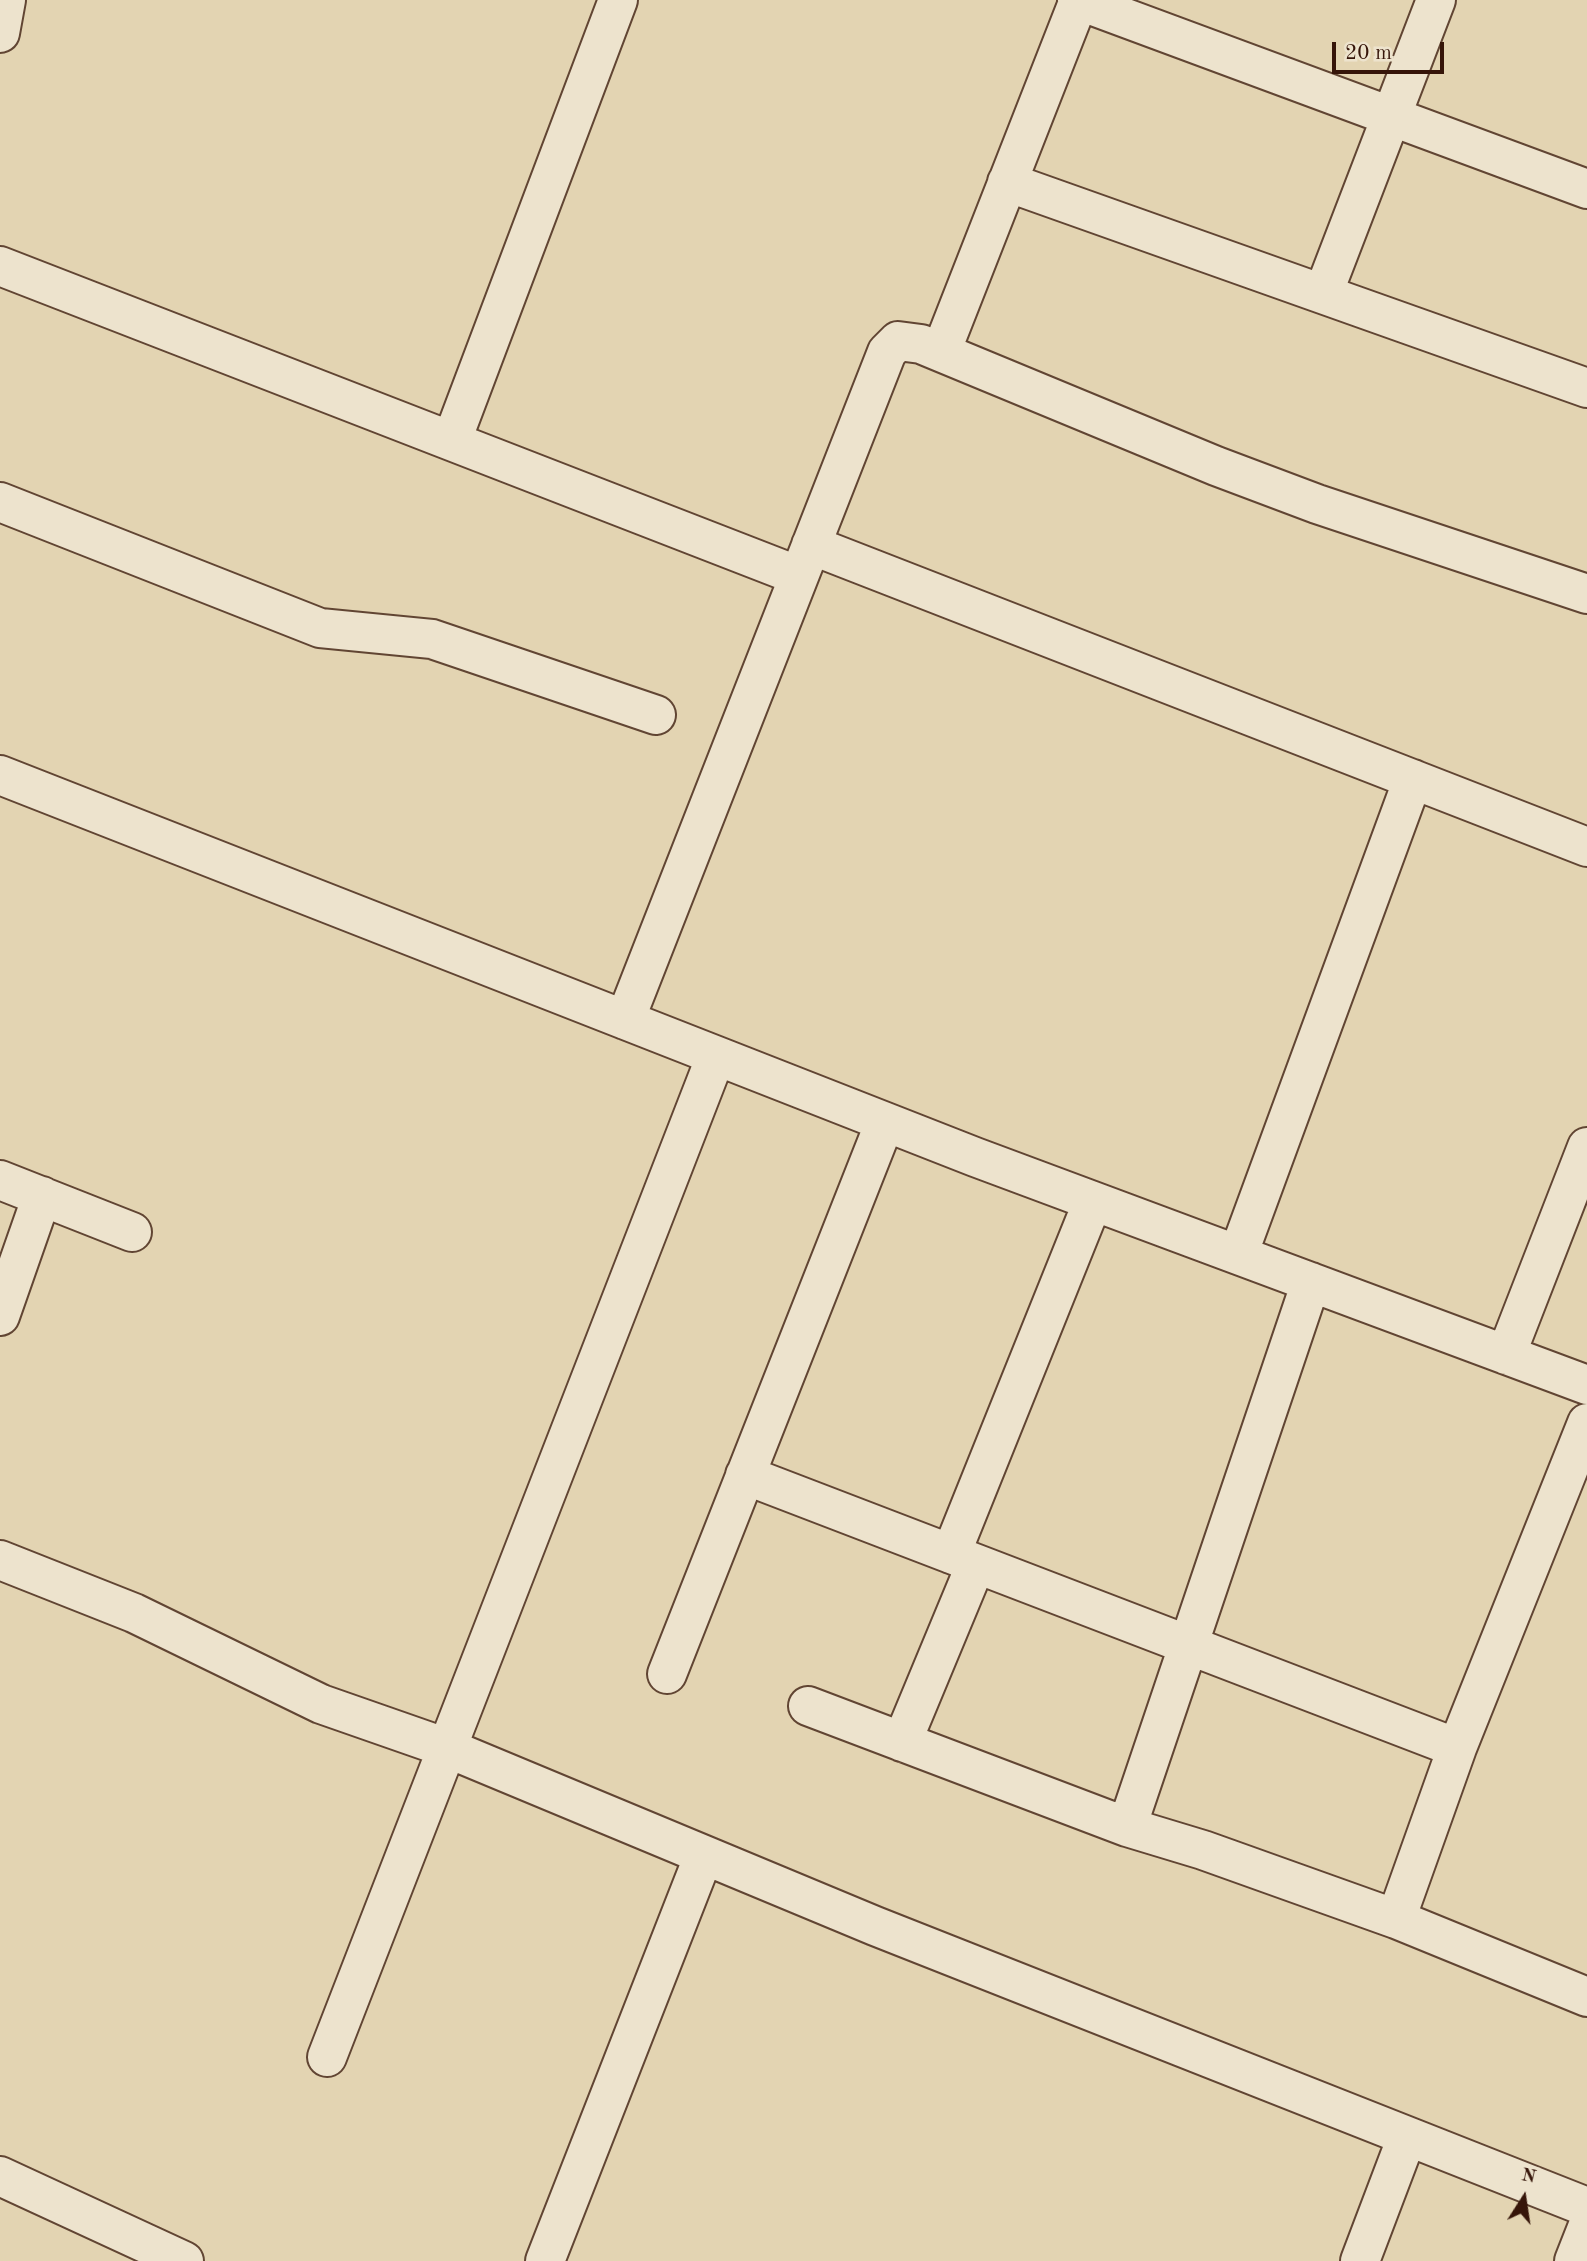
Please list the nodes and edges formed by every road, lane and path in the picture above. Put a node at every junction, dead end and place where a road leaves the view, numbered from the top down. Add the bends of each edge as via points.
1 (6, 0) edge
2 (618, 0) edge
3 (1078, 0) edge
4 (1436, 0) edge
5 (0, 33) edge
6 (1391, 118) junction
7 (1007, 181) junction
8 (1587, 189) edge
9 (0, 266) edge
10 (1322, 294) junction
11 (941, 352) junction
12 (1587, 388) edge
13 (452, 440) junction
14 (0, 502) edge
15 (805, 561) junction
16 (1587, 594) edge
17 (656, 715) dead end
18 (0, 775) edge
19 (1413, 779) junction
20 (1587, 847) edge
21 (625, 1020) junction
22 (716, 1056) junction
23 (885, 1122) junction
24 (1587, 1147) edge
25 (0, 1180) edge
26 (42, 1196) junction
27 (1093, 1201) junction
28 (132, 1232) dead end
29 (1238, 1255) junction
30 (1311, 1282) junction
31 (0, 1316) edge
32 (1506, 1355) junction
33 (1587, 1385) edge
34 (1587, 1423) edge
35 (745, 1475) junction
36 (964, 1559) junction
37 (0, 1560) edge
38 (1188, 1645) junction
39 (667, 1674) dead end
40 (808, 1706) dead end
41 (902, 1742) junction
42 (447, 1748) junction
43 (1457, 1748) junction
44 (1127, 1827) junction
45 (705, 1855) junction
46 (1396, 1919) junction
47 (1587, 1997) edge
48 (327, 2057) dead end
49 (1407, 2137) junction
50 (0, 2176) edge
51 (1587, 2207) edge
52 (1587, 2228) edge
53 (184, 2261) edge
54 (545, 2261) edge
55 (1360, 2261) edge
56 (1574, 2261) edge

1 - 5 street
2 - 13 street
3 - 6 street
3 - 7 street
4 - 6 street
6 - 8 street
6 - 10 street
7 - 10 street
7 - 11 street
9 - 13 street
10 - 12 street
11 - 15 street via 904,340 887,352
11 - 16 street via 1317,504
13 - 15 street
14 - 17 street via 320,628 432,639
15 - 19 street
15 - 21 street
18 - 21 street
19 - 20 street
19 - 29 street
21 - 22 street
22 - 23 street
22 - 42 street
23 - 27 street
23 - 35 street
24 - 32 street
25 - 26 street
26 - 28 street
26 - 31 street
27 - 29 street
27 - 36 street
29 - 30 street
30 - 32 street
30 - 38 street
32 - 33 street
34 - 43 street
35 - 36 street
35 - 39 street
36 - 38 street
36 - 41 street
37 - 42 street via 134,1613 321,1704
38 - 43 street
38 - 44 street
40 - 41 street
41 - 44 street
42 - 45 street
42 - 48 street
43 - 46 street
44 - 46 street
45 - 49 street
45 - 54 street
46 - 47 street
49 - 51 street
49 - 55 street
50 - 53 street
52 - 56 street

